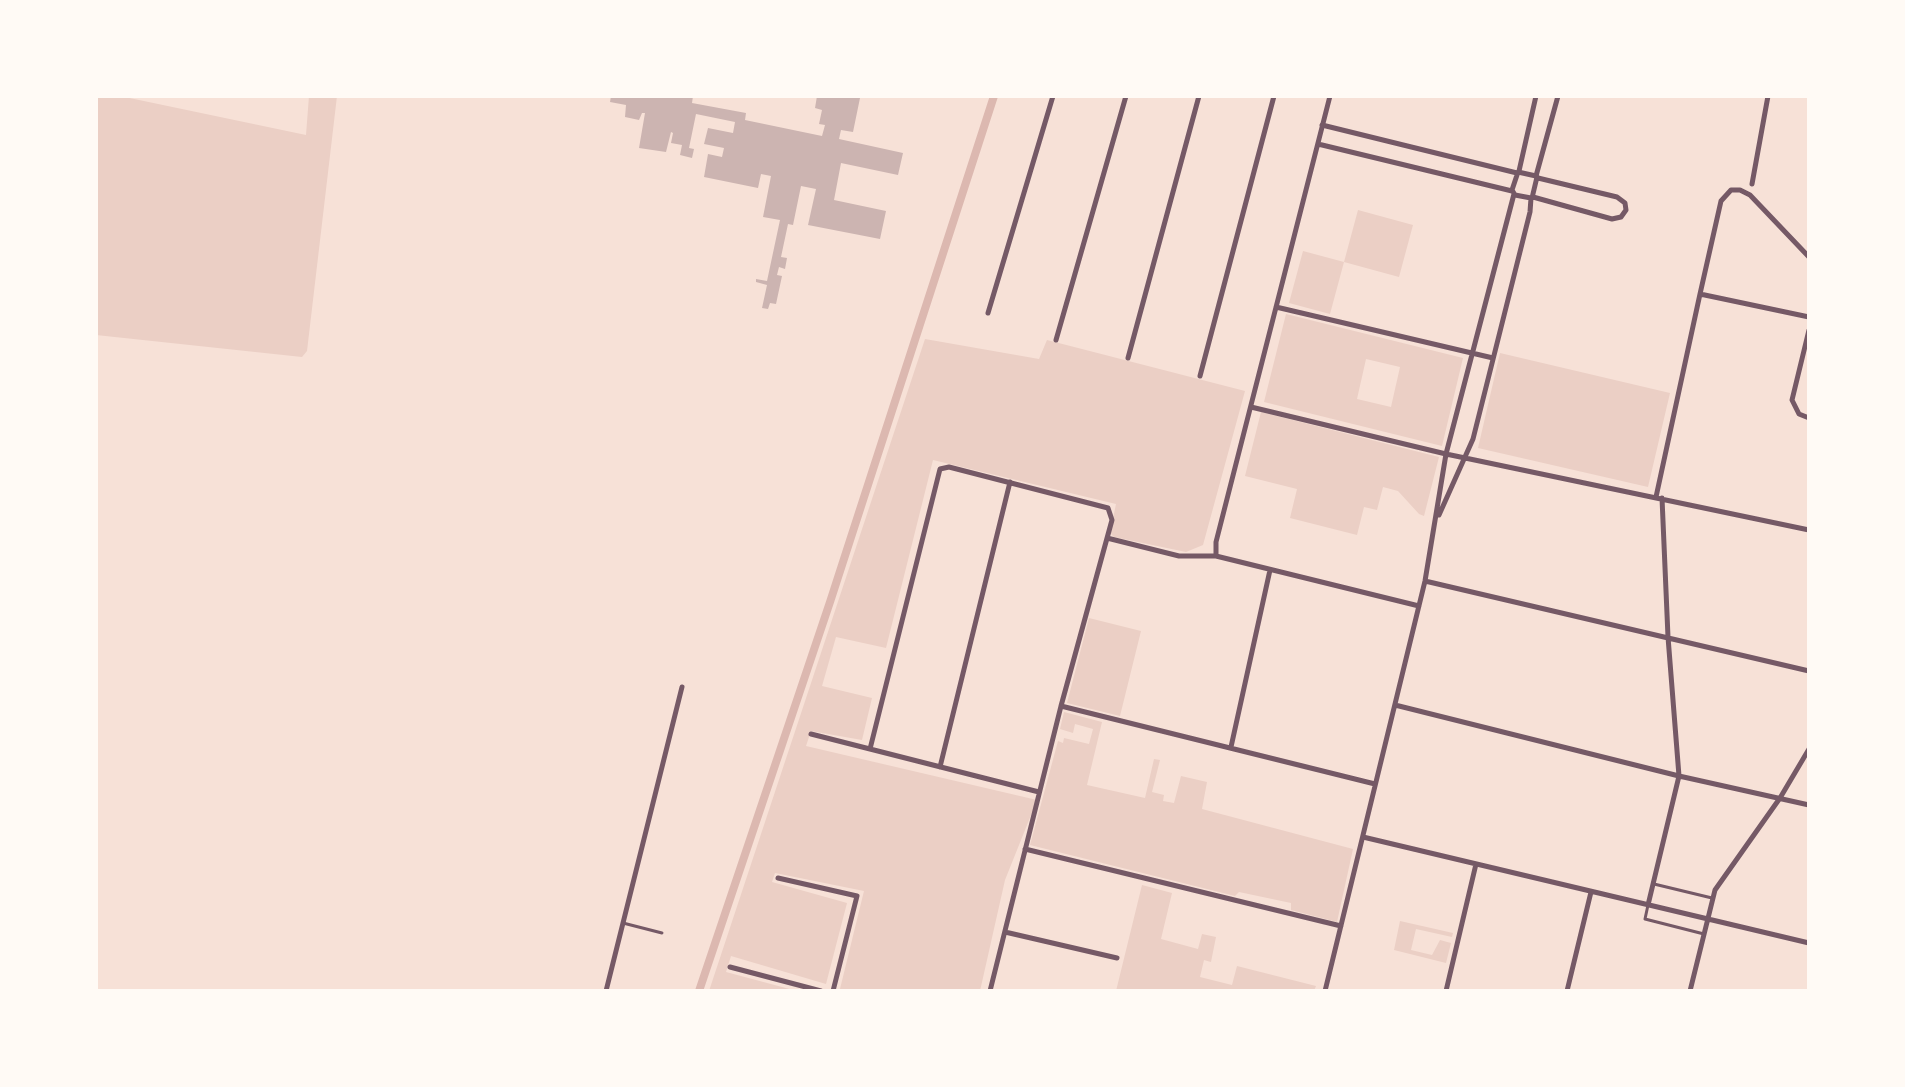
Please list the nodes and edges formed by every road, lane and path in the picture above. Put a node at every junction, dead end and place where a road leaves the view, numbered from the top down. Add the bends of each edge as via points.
1 (1053, 96) edge
2 (1126, 96) edge
3 (1199, 96) edge
4 (1274, 96) edge
5 (1330, 96) edge
6 (1536, 96) edge
7 (1558, 96) edge
8 (1768, 96) edge
9 (1322, 125) junction
10 (1318, 144) junction
11 (1519, 173) junction
12 (1537, 179) junction
13 (1752, 184) dead end
14 (1514, 192) junction
15 (1533, 196) junction
16 (1809, 257) edge
17 (1700, 294) junction
18 (1276, 307) junction
19 (988, 313) dead end
20 (1809, 317) edge
21 (1809, 330) edge
22 (1056, 340) dead end
23 (1471, 353) junction
24 (1128, 358) dead end
25 (1493, 358) junction
26 (1200, 376) dead end
27 (1251, 407) junction
28 (1809, 418) edge
29 (1446, 454) junction
30 (1466, 458) junction
31 (1010, 482) junction
32 (1659, 498) junction
33 (1436, 519) junction
34 (1809, 530) edge
35 (1107, 538) junction
36 (1216, 556) junction
37 (1270, 570) junction
38 (1425, 581) junction
39 (1419, 606) junction
40 (1668, 637) junction
41 (1809, 671) edge
42 (682, 687) dead end
43 (1395, 705) junction
44 (1061, 706) junction
45 (811, 734) dead end
46 (1231, 747) junction
47 (870, 749) junction
48 (1809, 749) edge
49 (940, 767) junction
50 (1679, 776) junction
51 (1375, 784) junction
52 (1039, 792) junction
53 (1780, 798) junction
54 (1809, 805) edge
55 (1362, 836) junction
56 (1025, 849) junction
57 (1476, 864) junction
58 (778, 878) dead end
59 (1654, 884) junction
60 (1591, 892) junction
61 (1712, 898) junction
62 (1648, 905) junction
63 (1707, 919) junction
64 (623, 923) junction
65 (1341, 926) junction
66 (1005, 932) junction
67 (662, 933) dead end
68 (1704, 934) junction
69 (1809, 943) edge
70 (1117, 958) dead end
71 (730, 967) dead end
72 (606, 991) edge
73 (821, 991) edge
74 (833, 991) edge
75 (990, 991) edge
76 (1325, 991) edge
77 (1446, 991) edge
78 (1567, 991) edge
79 (1690, 991) edge

1 - 19 street
2 - 22 street
3 - 24 street
4 - 26 street
5 - 9 street
6 - 11 street
7 - 12 street
8 - 13 street
9 - 10 street
9 - 11 street
10 - 14 street
10 - 18 street
11 - 12 street
11 - 14 street
12 - 15 street
12 - 15 street via 1615,196 1626,210 1615,219
14 - 15 street
14 - 23 street
15 - 25 street
16 - 17 street via 1750,195 1731,190 1721,201
17 - 20 street
17 - 32 street
18 - 23 street
18 - 27 street
21 - 28 street via 1792,397 1794,408
23 - 25 street
23 - 29 street
25 - 30 street
27 - 29 street
27 - 36 street
29 - 30 street
29 - 33 street
30 - 32 street
30 - 33 street
31 - 35 street via 1105,506 1112,517
31 - 47 street via 949,467 938,474
31 - 49 street
32 - 34 street
32 - 40 street
33 - 38 street
35 - 36 street via 1179,556
35 - 44 street
36 - 37 street
37 - 39 street
37 - 46 street
38 - 39 street
38 - 40 street
39 - 43 street
40 - 41 street
40 - 50 street
42 - 64 street
43 - 50 street
43 - 51 street
44 - 46 street
44 - 52 street
45 - 47 street
46 - 51 street
47 - 49 street
48 - 53 street
49 - 52 street
50 - 53 street
50 - 59 street
51 - 55 street
52 - 56 street
53 - 54 street
53 - 61 street
55 - 57 street
55 - 65 street
56 - 65 street
56 - 66 street
57 - 60 street
57 - 77 street
58 - 74 street via 857,896
59 - 61 lane
59 - 62 street
60 - 62 street
60 - 78 street
61 - 63 street
62 - 63 street
62 - 68 lane via 1645,919
63 - 68 street
63 - 69 street
64 - 67 lane
64 - 72 street
65 - 76 street
66 - 70 street
66 - 75 street
68 - 79 street
71 - 73 street

